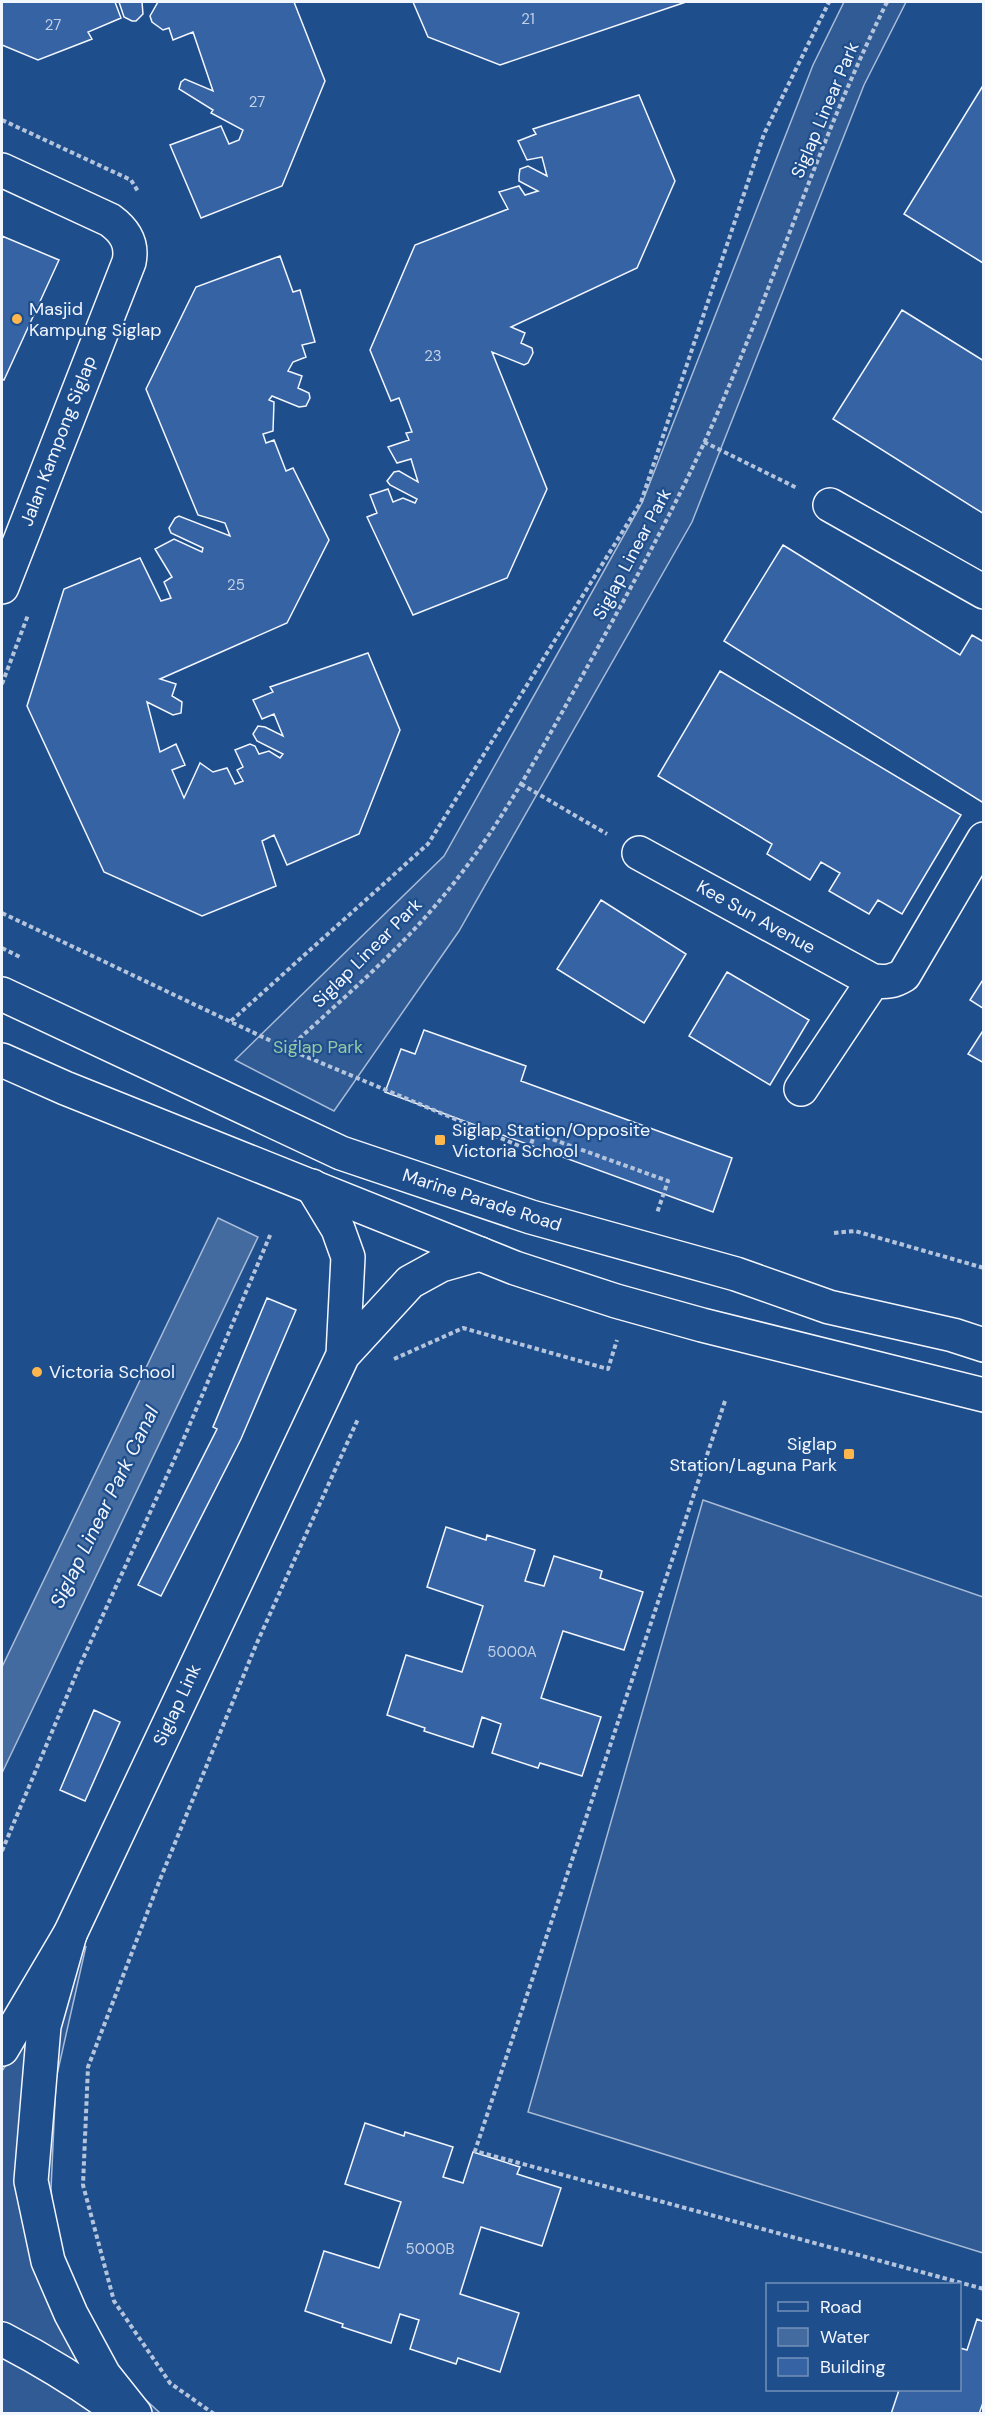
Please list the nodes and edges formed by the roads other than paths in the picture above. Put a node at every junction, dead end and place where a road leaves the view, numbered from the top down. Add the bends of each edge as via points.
1 (2, 170) edge
2 (830, 505) road end
3 (2, 587) edge
4 (984, 592) edge
5 (984, 839) edge
6 (639, 853) road end
7 (873, 981) junction
8 (2, 994) edge
9 (2, 1060) edge
10 (801, 1089) dead end
11 (312, 1186) junction
12 (480, 1254) junction
13 (984, 1345) edge
14 (344, 1355) junction
15 (984, 1395) edge
16 (70, 1935) junction
17 (2, 2049) edge
18 (2, 2339) edge
19 (122, 2414) edge
20 (135, 2414) edge

1 - 3 main road, Jalan Kampong Siglap via 110,220 120,227 131,250
2 - 4 main road
5 - 7 main road via 904,975 895,981
6 - 7 main road, Kee Sun Avenue
7 - 10 main road
8 - 13 main road, Marine Parade Road via 341,1154 531,1217 736,1274 829,1307
9 - 11 main road
11 - 12 main road
11 - 14 main road, Siglap Link via 338,1229 348,1257
12 - 14 main road, Siglap Link via 441,1265 410,1282
12 - 15 main road via 616,1301
14 - 16 main road, Siglap Link
16 - 17 main road, Siglap Link
16 - 20 main road via 44,2026 32,2181 48,2261 71,2314 104,2375
18 - 19 main road via 90,2390

